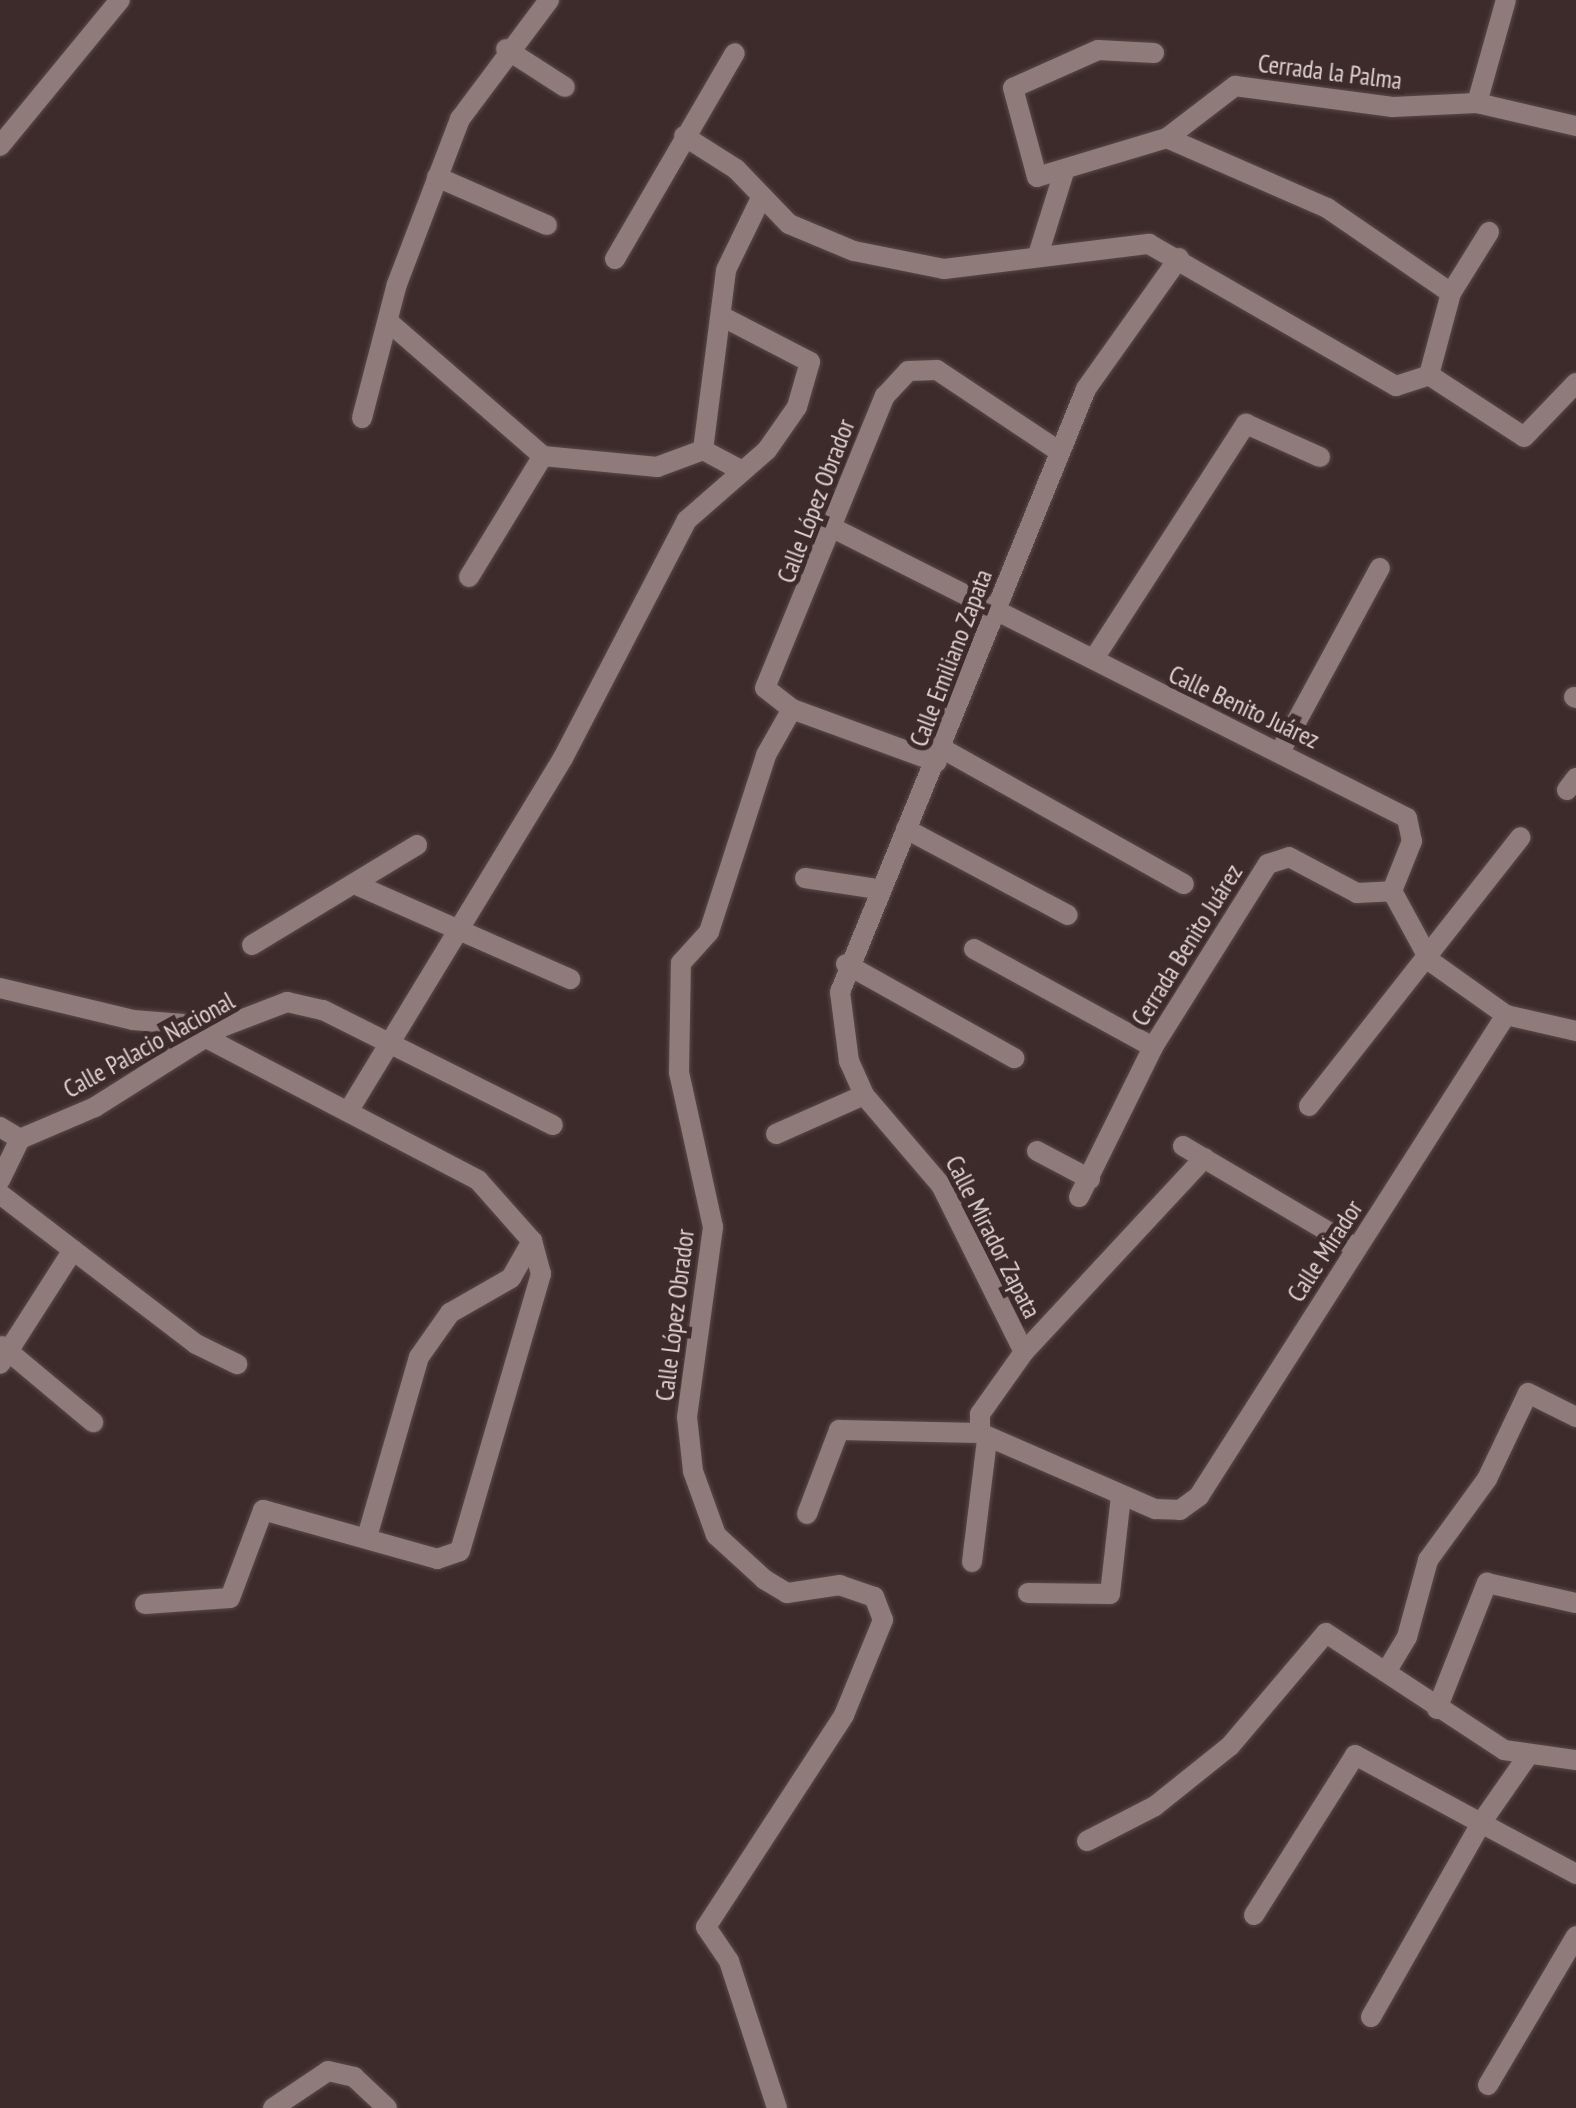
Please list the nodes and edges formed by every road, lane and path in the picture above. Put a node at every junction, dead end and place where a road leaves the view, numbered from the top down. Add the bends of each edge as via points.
1 (120, 0) edge
2 (549, 0) edge
3 (1499, 2) edge
4 (506, 49) junction
5 (1154, 52) dead end
6 (735, 53) dead end
7 (565, 87) dead end
8 (1477, 102) junction
9 (1576, 126) edge
10 (684, 136) junction
11 (1168, 138) junction
12 (0, 146) edge
13 (1063, 175) junction
14 (437, 177) junction
15 (760, 198) junction
16 (547, 225) dead end
17 (1489, 232) dead end
18 (1038, 255) junction
19 (1179, 258) junction
20 (615, 259) dead end
21 (1451, 293) junction
22 (725, 318) junction
23 (392, 324) junction
24 (1429, 375) junction
25 (1576, 382) edge
26 (362, 418) dead end
27 (703, 450) junction
28 (1060, 452) junction
29 (543, 456) junction
30 (1320, 457) dead end
31 (736, 468) junction
32 (833, 528) junction
33 (1380, 568) dead end
34 (469, 577) dead end
35 (996, 609) junction
36 (1095, 658) junction
37 (792, 708) junction
38 (1281, 750) junction
39 (940, 755) junction
40 (906, 829) junction
41 (1522, 837) dead end
42 (417, 846) dead end
43 (805, 878) dead end
44 (1184, 884) dead end
45 (359, 886) junction
46 (878, 890) junction
47 (1392, 891) junction
48 (1068, 915) dead end
49 (452, 931) junction
50 (252, 945) dead end
51 (974, 950) dead end
52 (1430, 961) junction
53 (846, 964) junction
54 (570, 979) dead end
55 (0, 988) edge
56 (1506, 1014) junction
57 (214, 1032) junction
58 (1576, 1032) edge
59 (389, 1043) junction
60 (1153, 1047) junction
61 (1014, 1058) dead end
62 (864, 1095) junction
63 (1309, 1106) dead end
64 (349, 1110) junction
65 (552, 1125) dead end
66 (0, 1127) edge
67 (776, 1134) dead end
68 (20, 1140) junction
69 (1183, 1146) dead end
70 (1036, 1151) dead end
71 (1204, 1158) junction
72 (0, 1180) edge
73 (0, 1194) edge
74 (532, 1241) junction
75 (1356, 1248) junction
76 (73, 1250) junction
77 (1024, 1352) junction
78 (3, 1354) edge
79 (237, 1364) dead end
80 (1576, 1417) edge
81 (93, 1422) dead end
82 (983, 1436) junction
83 (1121, 1496) junction
84 (807, 1514) dead end
85 (367, 1538) junction
86 (972, 1562) dead end
87 (1028, 1593) dead end
88 (1576, 1603) edge
89 (144, 1604) dead end
90 (1386, 1672) junction
91 (1436, 1710) junction
92 (1526, 1758) junction
93 (1576, 1760) edge
94 (1481, 1823) junction
95 (1087, 1840) dead end
96 (1576, 1874) edge
97 (1254, 1915) dead end
98 (1576, 1936) edge
99 (1371, 2017) dead end
100 (1488, 2085) dead end
101 (273, 2108) edge
102 (386, 2108) edge
103 (777, 2108) edge

1 - 12 street
2 - 4 street
3 - 8 street
4 - 7 street
4 - 14 street via 460,118
5 - 13 street via 1098,50 1013,88 1037,177
6 - 10 street
8 - 9 street, Cerrada la Palma
8 - 11 street, Cerrada la Palma via 1394,107 1235,86
10 - 15 street via 713,150
10 - 20 street
11 - 13 street, Cerrada la Palma
11 - 21 street via 1328,208
13 - 18 street
14 - 16 street
14 - 23 street
15 - 18 street via 812,237 890,260 944,270
15 - 22 street via 726,270
17 - 21 street
18 - 19 street via 1149,244
19 - 24 street via 1396,386
19 - 28 street, Calle Emiliano Zapata via 1086,389
21 - 24 street
22 - 27 street
22 - 31 street via 810,362 797,407 766,450
23 - 26 street
23 - 29 street
24 - 25 street via 1524,437
27 - 29 street via 657,467
27 - 31 street
28 - 32 street, Calle López Obrador via 923,368 886,396
28 - 35 street, Calle Emiliano Zapata
29 - 34 street
30 - 36 street via 1246,424
31 - 49 street via 688,520 648,581 563,758
32 - 35 street, Calle Benito Juárez
32 - 37 street, Calle López Obrador via 766,688
33 - 38 street
35 - 36 street, Calle Benito Juárez
35 - 39 street, Calle Emiliano Zapata
36 - 38 street, Calle Benito Juárez
37 - 39 street
37 - 103 street, Calle López Obrador via 766,754 709,932 681,963 679,1000 679,1074 713,1227 688,1417 693,1471 716,1535 764,1579 786,1593 840,1585 874,1598 884,1620 836,1729 706,1927 729,1962
38 - 47 street, Calle Benito Juárez via 1407,818 1412,840
39 - 40 street, Calle Emiliano Zapata
39 - 44 street
40 - 46 street, Calle Emiliano Zapata
40 - 48 street
41 - 52 street
42 - 45 street
43 - 46 street
45 - 49 street
45 - 50 street
46 - 53 street, Calle Emiliano Zapata
47 - 52 street
47 - 60 street, Cerrada Benito Juárez via 1358,894 1278,856
49 - 54 street
49 - 59 street
51 - 60 street, Cerrada Benito Juárez
52 - 56 street
52 - 63 street
53 - 61 street
53 - 62 street, Calle Emiliano Zapata via 840,1016
55 - 57 street
56 - 58 street
56 - 75 street, Calle Mirador
57 - 59 street, Calle Palacio Nacional via 287,1002
57 - 64 street
57 - 68 street, Calle Palacio Nacional via 95,1107
59 - 64 street
59 - 65 street
60 - 70 street via 1085,1188
62 - 67 street
62 - 77 street, Calle Mirador Zapata via 941,1185
64 - 74 street via 478,1180
66 - 68 street
68 - 72 street
69 - 71 street
71 - 75 street
71 - 77 street
73 - 76 street
74 - 85 street via 510,1278 450,1313 419,1357
74 - 85 street via 542,1274 460,1551 437,1558
75 - 83 street, Calle Mirador via 1199,1496 1180,1510
76 - 78 street
76 - 79 street
77 - 82 street, Calle Mirador Zapata via 980,1414
78 - 81 street
80 - 90 street via 1528,1393 1487,1480 1428,1560 1407,1636
82 - 83 street
82 - 84 street via 839,1430
82 - 86 street, Calle Mirador Zapata
83 - 87 street via 1110,1594
85 - 89 street via 263,1510 230,1598
88 - 91 street via 1487,1583
90 - 91 street
90 - 95 street via 1338,1638 1314,1639 1274,1703 1230,1746 1155,1806
91 - 92 street
92 - 93 street
92 - 94 street
94 - 96 street
94 - 97 street via 1355,1755
94 - 99 street
98 - 100 street
101 - 102 street via 328,2071 354,2077

